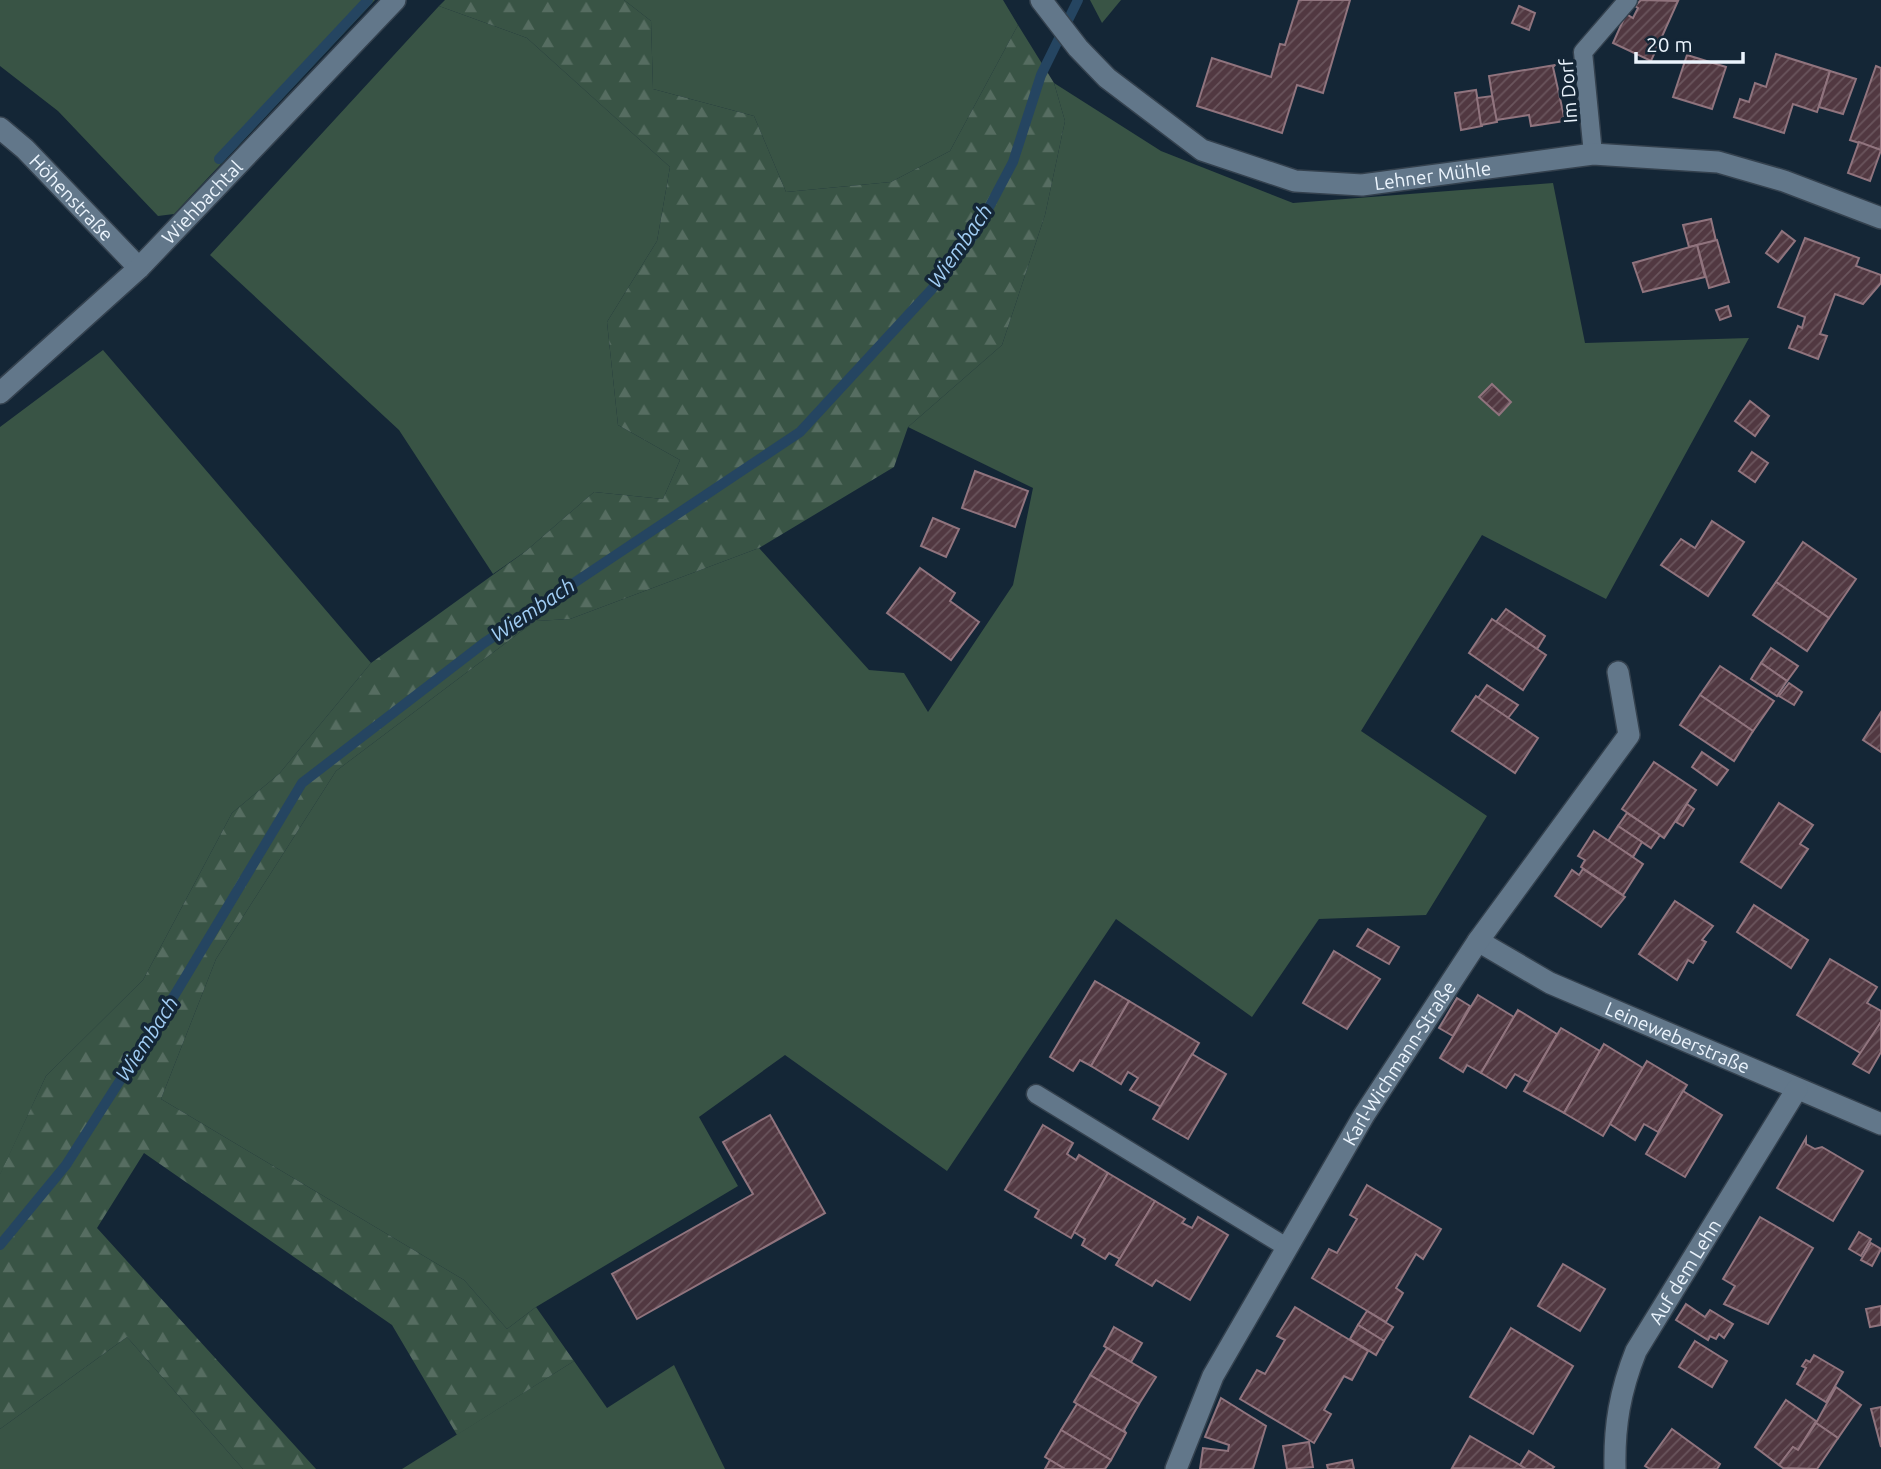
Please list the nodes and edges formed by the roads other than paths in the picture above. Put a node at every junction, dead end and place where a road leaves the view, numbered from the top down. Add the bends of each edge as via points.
1 (395, 0) edge
2 (1628, 0) edge
3 (1046, 8) edge
4 (0, 128) edge
5 (1593, 153) junction
6 (1881, 218) edge
7 (139, 268) junction
8 (0, 393) edge
9 (1618, 672) dead end
10 (1478, 941) junction
11 (1797, 1088) junction
12 (1036, 1094) dead end
13 (1881, 1124) edge
14 (1288, 1248) junction
15 (1176, 1469) edge
16 (1615, 1469) edge

1 - 7 street, Wiehbachtal
2 - 5 lane, Im Dorf via 1583,52
3 - 5 street, Lehner Mühle via 1107,78 1202,150 1294,181 1362,185
4 - 7 street, Höhenstraße
5 - 6 street, Lehner Mühle via 1718,162
7 - 8 street, Wiehbachtal
9 - 10 street, Karl-Wichmann-Straße via 1629,734
10 - 11 street, Leineweberstraße via 1550,983
10 - 14 street, Karl-Wichmann-Straße via 1364,1115
11 - 13 street, Leineweberstraße
11 - 16 street, Auf dem Lehn via 1636,1351 1622,1386 1614,1429
12 - 14 lane
14 - 15 street, Karl-Wichmann-Straße via 1213,1376

